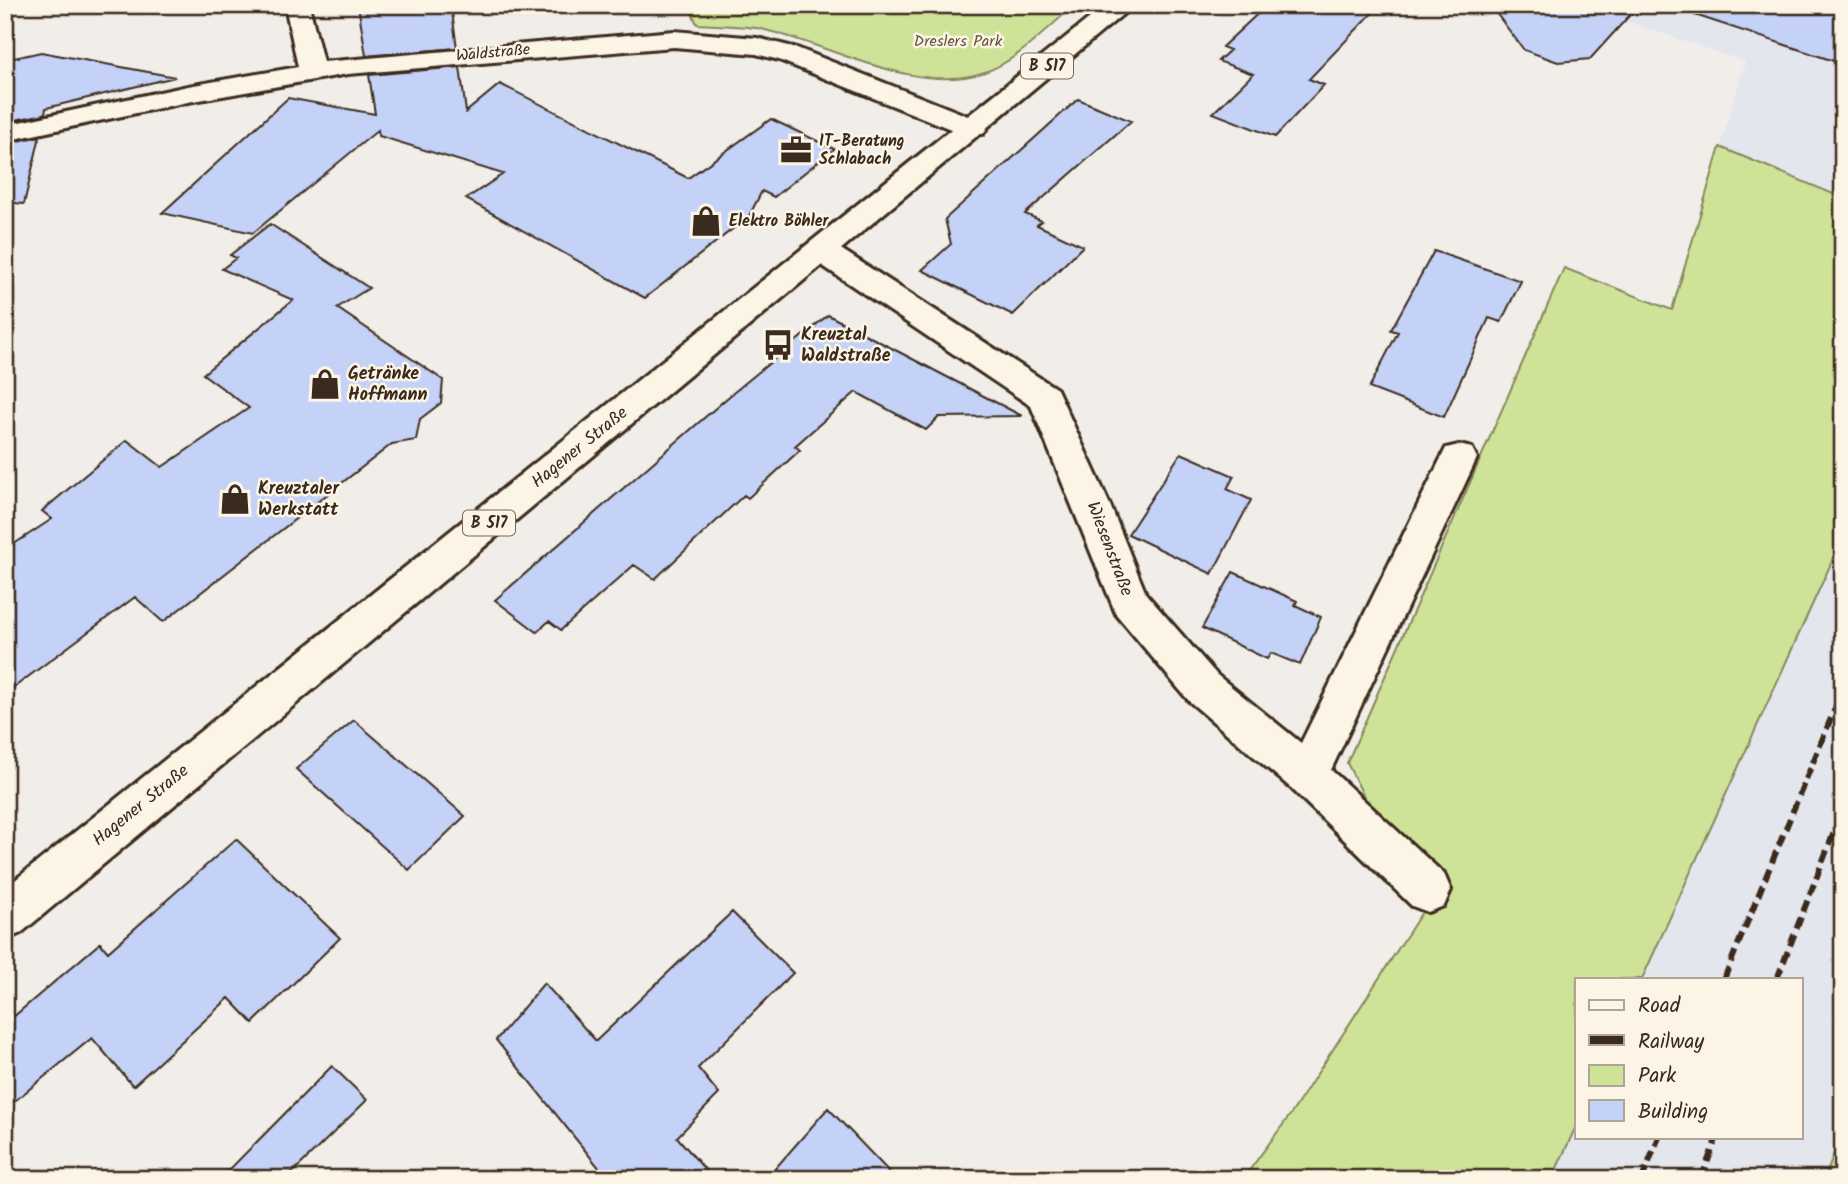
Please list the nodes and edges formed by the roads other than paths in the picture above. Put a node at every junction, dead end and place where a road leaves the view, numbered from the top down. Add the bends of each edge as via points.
1 (297, 5) edge
2 (1122, 5) edge
3 (312, 72) junction
4 (972, 128) junction
5 (5, 133) edge
6 (822, 251) junction
7 (1459, 458) dead end
8 (1307, 775) junction
9 (1427, 890) dead end
10 (5, 917) edge

1 - 3 street
2 - 4 street, Hagener Straße / B 517
3 - 4 street, Waldstraße via 622,41 713,41 789,54
3 - 5 street, Waldstraße
4 - 6 street, Hagener Straße / B 517
6 - 8 street, Wiesenstraße via 1045,398 1129,603 1203,688
6 - 10 street, Hagener Straße / B 517
7 - 8 street
8 - 9 street, Wiesenstraße

